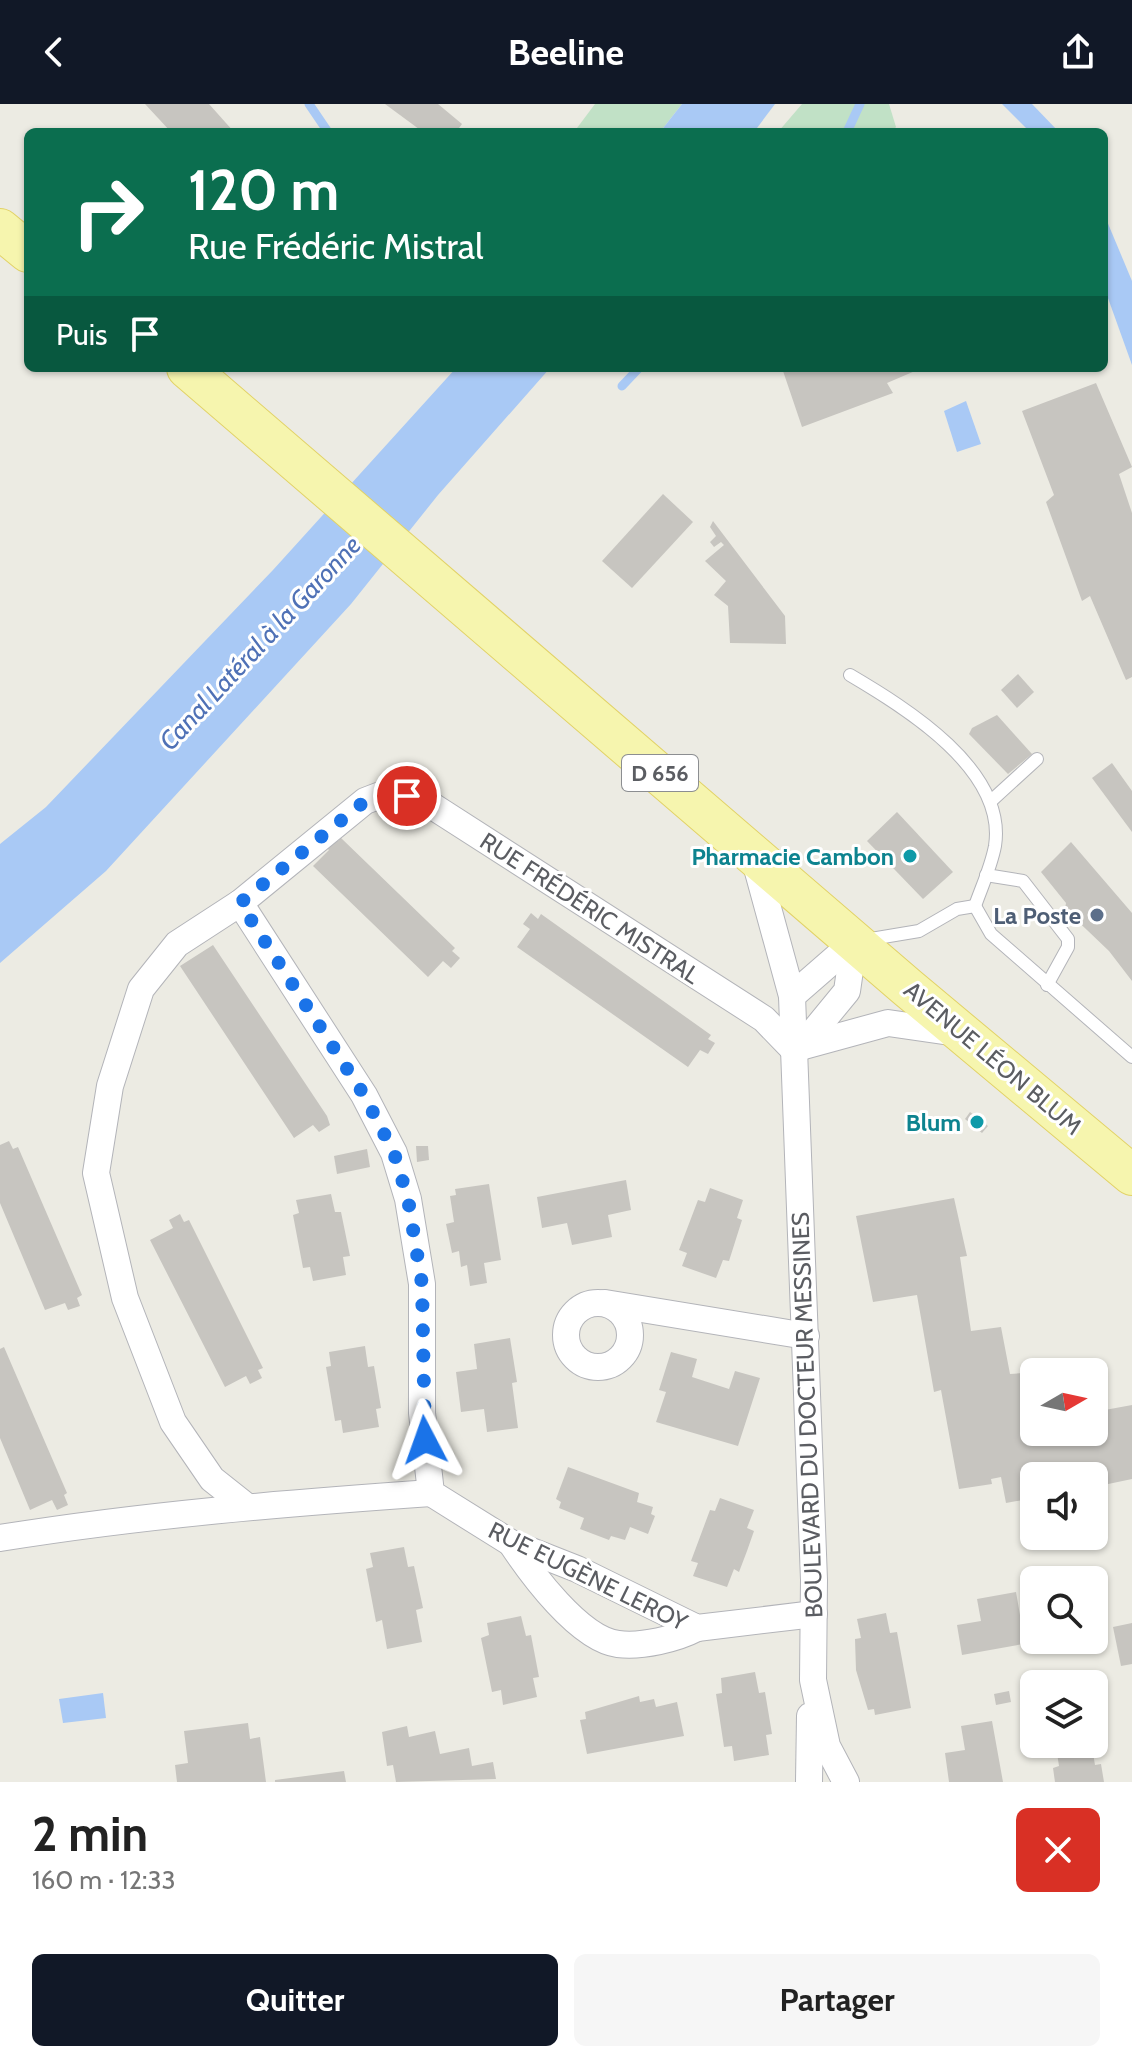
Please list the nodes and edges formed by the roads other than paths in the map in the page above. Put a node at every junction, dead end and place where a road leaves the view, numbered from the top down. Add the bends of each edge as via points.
1 (0, 229) edge
2 (24, 249) edge
3 (192, 372) edge
4 (850, 675) dead end
5 (1037, 759) dead end
6 (991, 801) junction
7 (752, 853) junction
8 (986, 875) junction
9 (240, 903) junction
10 (975, 906) junction
11 (854, 942) junction
12 (1047, 985) junction
13 (792, 996) junction
14 (967, 1034) junction
15 (797, 1048) junction
16 (1132, 1057) edge
17 (1132, 1175) edge
18 (605, 1303) dead end
19 (806, 1336) junction
20 (431, 1493) junction
21 (246, 1506) junction
22 (0, 1538) edge
23 (511, 1543) junction
24 (814, 1614) junction
25 (697, 1628) junction
26 (813, 1680) junction
27 (809, 1782) edge
28 (846, 1782) edge

1 - 2 main road
3 - 7 main road, AVENUE LÉON BLUM / D 656
4 - 6 lane via 901,705 933,732 980,780
5 - 6 lane
6 - 8 lane via 995,844
7 - 11 main road, AVENUE LÉON BLUM / D 656
7 - 13 street
8 - 10 lane
8 - 12 lane via 1023,881 1068,939
9 - 15 street, RUE FRÉDÉRIC MISTRAL via 365,801 391,791 436,808 764,1019
9 - 20 street via 364,1095 394,1153 408,1199 422,1284 422,1413
9 - 21 street, RUE FRÉDÉRIC MISTRAL via 177,944 141,989 110,1086 96,1173 125,1298 173,1422 212,1479
10 - 11 lane via 957,909 919,931
10 - 12 lane via 991,934
11 - 13 street
11 - 14 main road, AVENUE LÉON BLUM / D 656
11 - 15 street via 847,991
12 - 16 lane
13 - 15 street
14 - 15 street via 888,1023
14 - 17 main road, AVENUE LÉON BLUM / D 656
15 - 19 street, BOULEVARD DU DOCTEUR MESSINES
18 - 19 street
19 - 24 street, BOULEVARD DU DOCTEUR MESSINES
20 - 21 street
20 - 23 street, RUE EUGÈNE LEROY
21 - 22 street
23 - 25 street, RUE EUGÈNE LEROY
23 - 25 street via 536,1581 597,1637 618,1644 678,1637
24 - 25 street, RUE EUGÈNE LEROY
24 - 26 street, BOULEVARD DU DOCTEUR MESSINES
26 - 27 street
26 - 28 street, BOULEVARD DU DOCTEUR MESSINES via 827,1746

